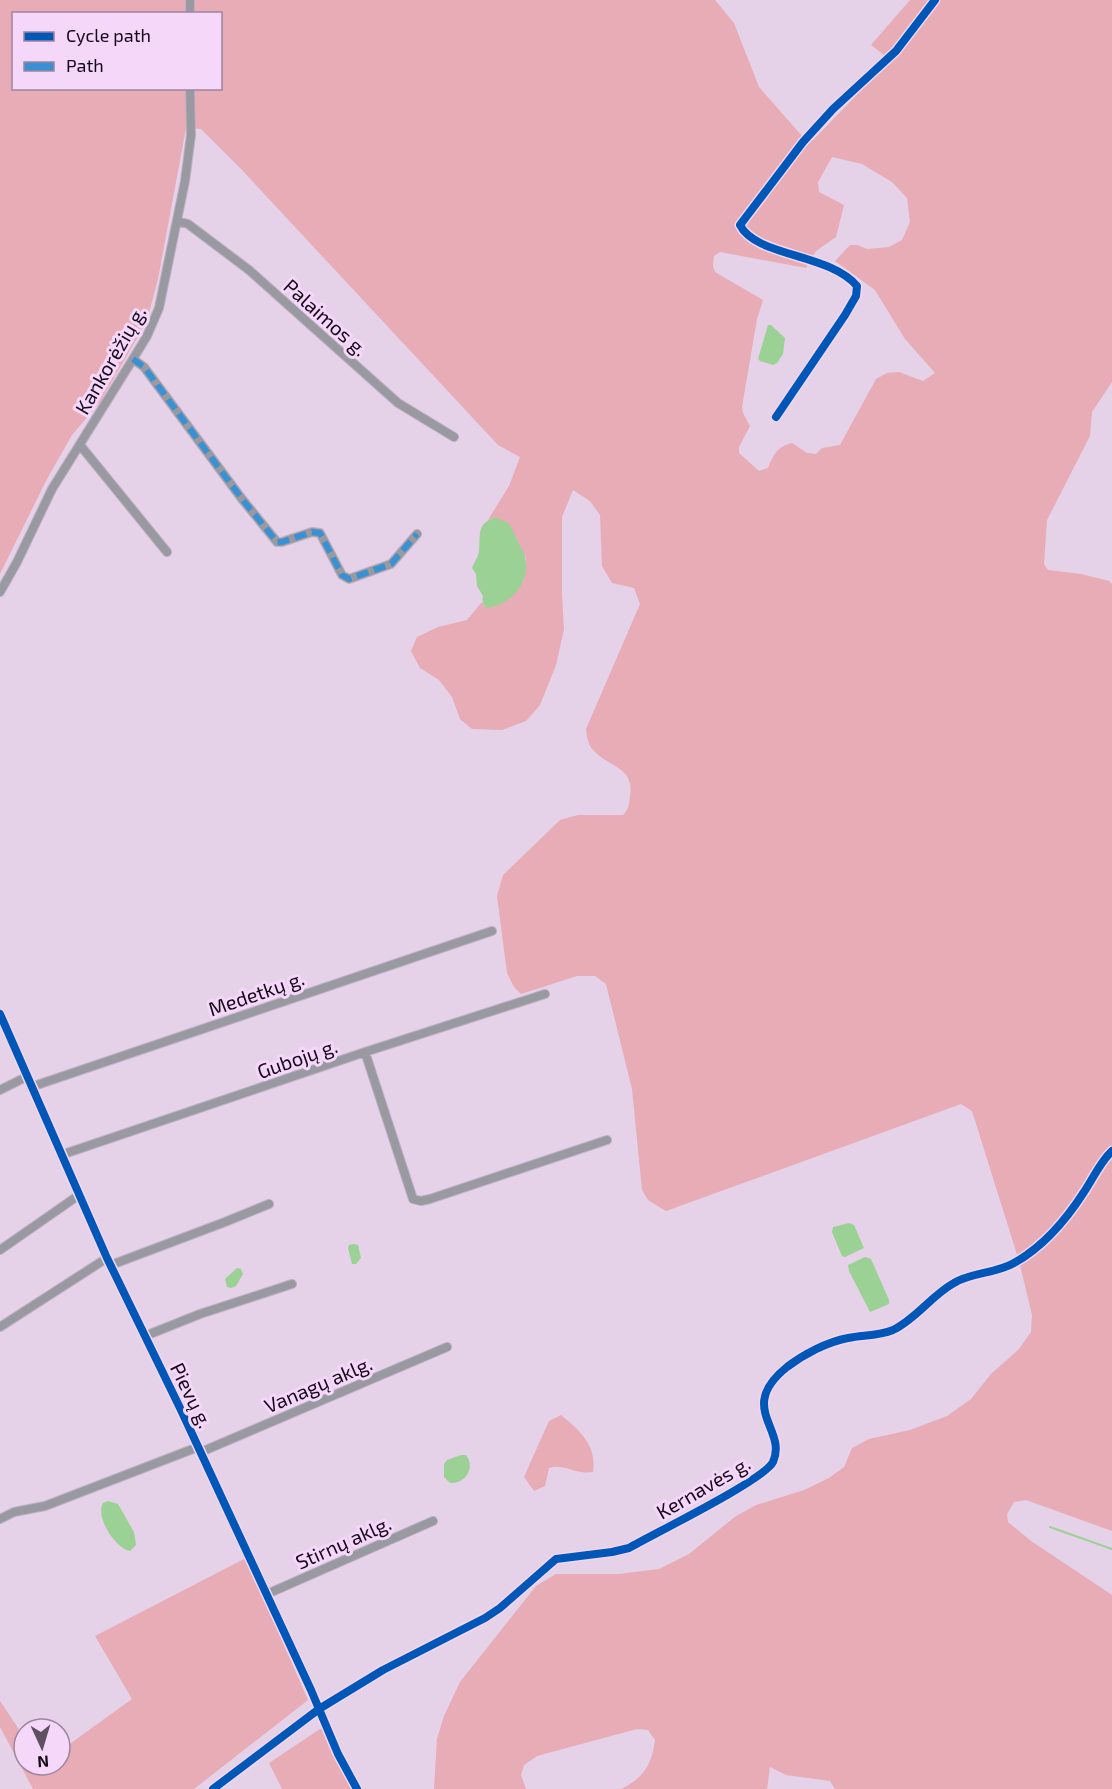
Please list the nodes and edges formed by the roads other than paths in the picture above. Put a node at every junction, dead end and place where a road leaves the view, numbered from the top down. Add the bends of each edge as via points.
1 (935, 0) edge
2 (190, 90) edge
3 (177, 221) junction
4 (133, 359) junction
5 (776, 417) dead end
6 (454, 437) dead end
7 (80, 445) junction
8 (417, 534) dead end
9 (167, 552) dead end
10 (0, 592) edge
11 (492, 931) dead end
12 (545, 994) dead end
13 (1, 1019) edge
14 (365, 1052) junction
15 (26, 1077) junction
16 (31, 1087) junction
17 (0, 1090) edge
18 (607, 1140) dead end
19 (1112, 1151) edge
20 (61, 1155) junction
21 (79, 1195) junction
22 (269, 1204) dead end
23 (0, 1250) edge
24 (109, 1262) junction
25 (292, 1284) dead end
26 (0, 1327) edge
27 (145, 1336) junction
28 (447, 1347) dead end
29 (199, 1449) junction
30 (0, 1519) edge
31 (433, 1521) dead end
32 (267, 1594) junction
33 (319, 1709) junction
34 (213, 1789) edge
35 (357, 1789) edge

1 - 5 street via 896,51 803,142 740,225 744,234 757,241 828,265 857,286 845,315
2 - 3 street, Kankorėžių g. via 190,145
3 - 4 street, Kankorėžių g. via 159,308
3 - 6 street, Palaimos g. via 188,224 249,270 398,403
4 - 7 street, Kankorėžių g.
4 - 8 street via 144,367 277,542 312,532 320,534 342,575 349,579 391,564
7 - 9 street
7 - 10 street, Kankorėžių g. via 52,489
11 - 16 street, Medetkų g.
12 - 14 street, Gubojų g.
13 - 15 street, Pievų g.
14 - 18 street via 413,1198 421,1201
14 - 20 street, Gubojų g.
15 - 16 street, Pievų g.
15 - 17 street
16 - 20 street, Pievų g.
19 - 33 street, Kernavės g. via 1060,1225 1029,1254 1000,1270 953,1283 894,1330 830,1343 808,1353 777,1376 763,1402 773,1436 773,1462 754,1480 628,1548 556,1559 485,1618 383,1670
20 - 21 street, Pievų g.
21 - 23 street
21 - 24 street, Pievų g.
22 - 24 street
24 - 26 street
24 - 27 street, Pievų g.
25 - 27 street
27 - 29 street, Pievų g.
28 - 29 street, Vanagų aklg.
29 - 30 street, Vanagų aklg.
29 - 32 street, Pievų g.
31 - 32 street, Stirnų aklg.
32 - 33 street, Pievų g.
33 - 34 street, Kernavės g.
33 - 35 street, Pievų g.

